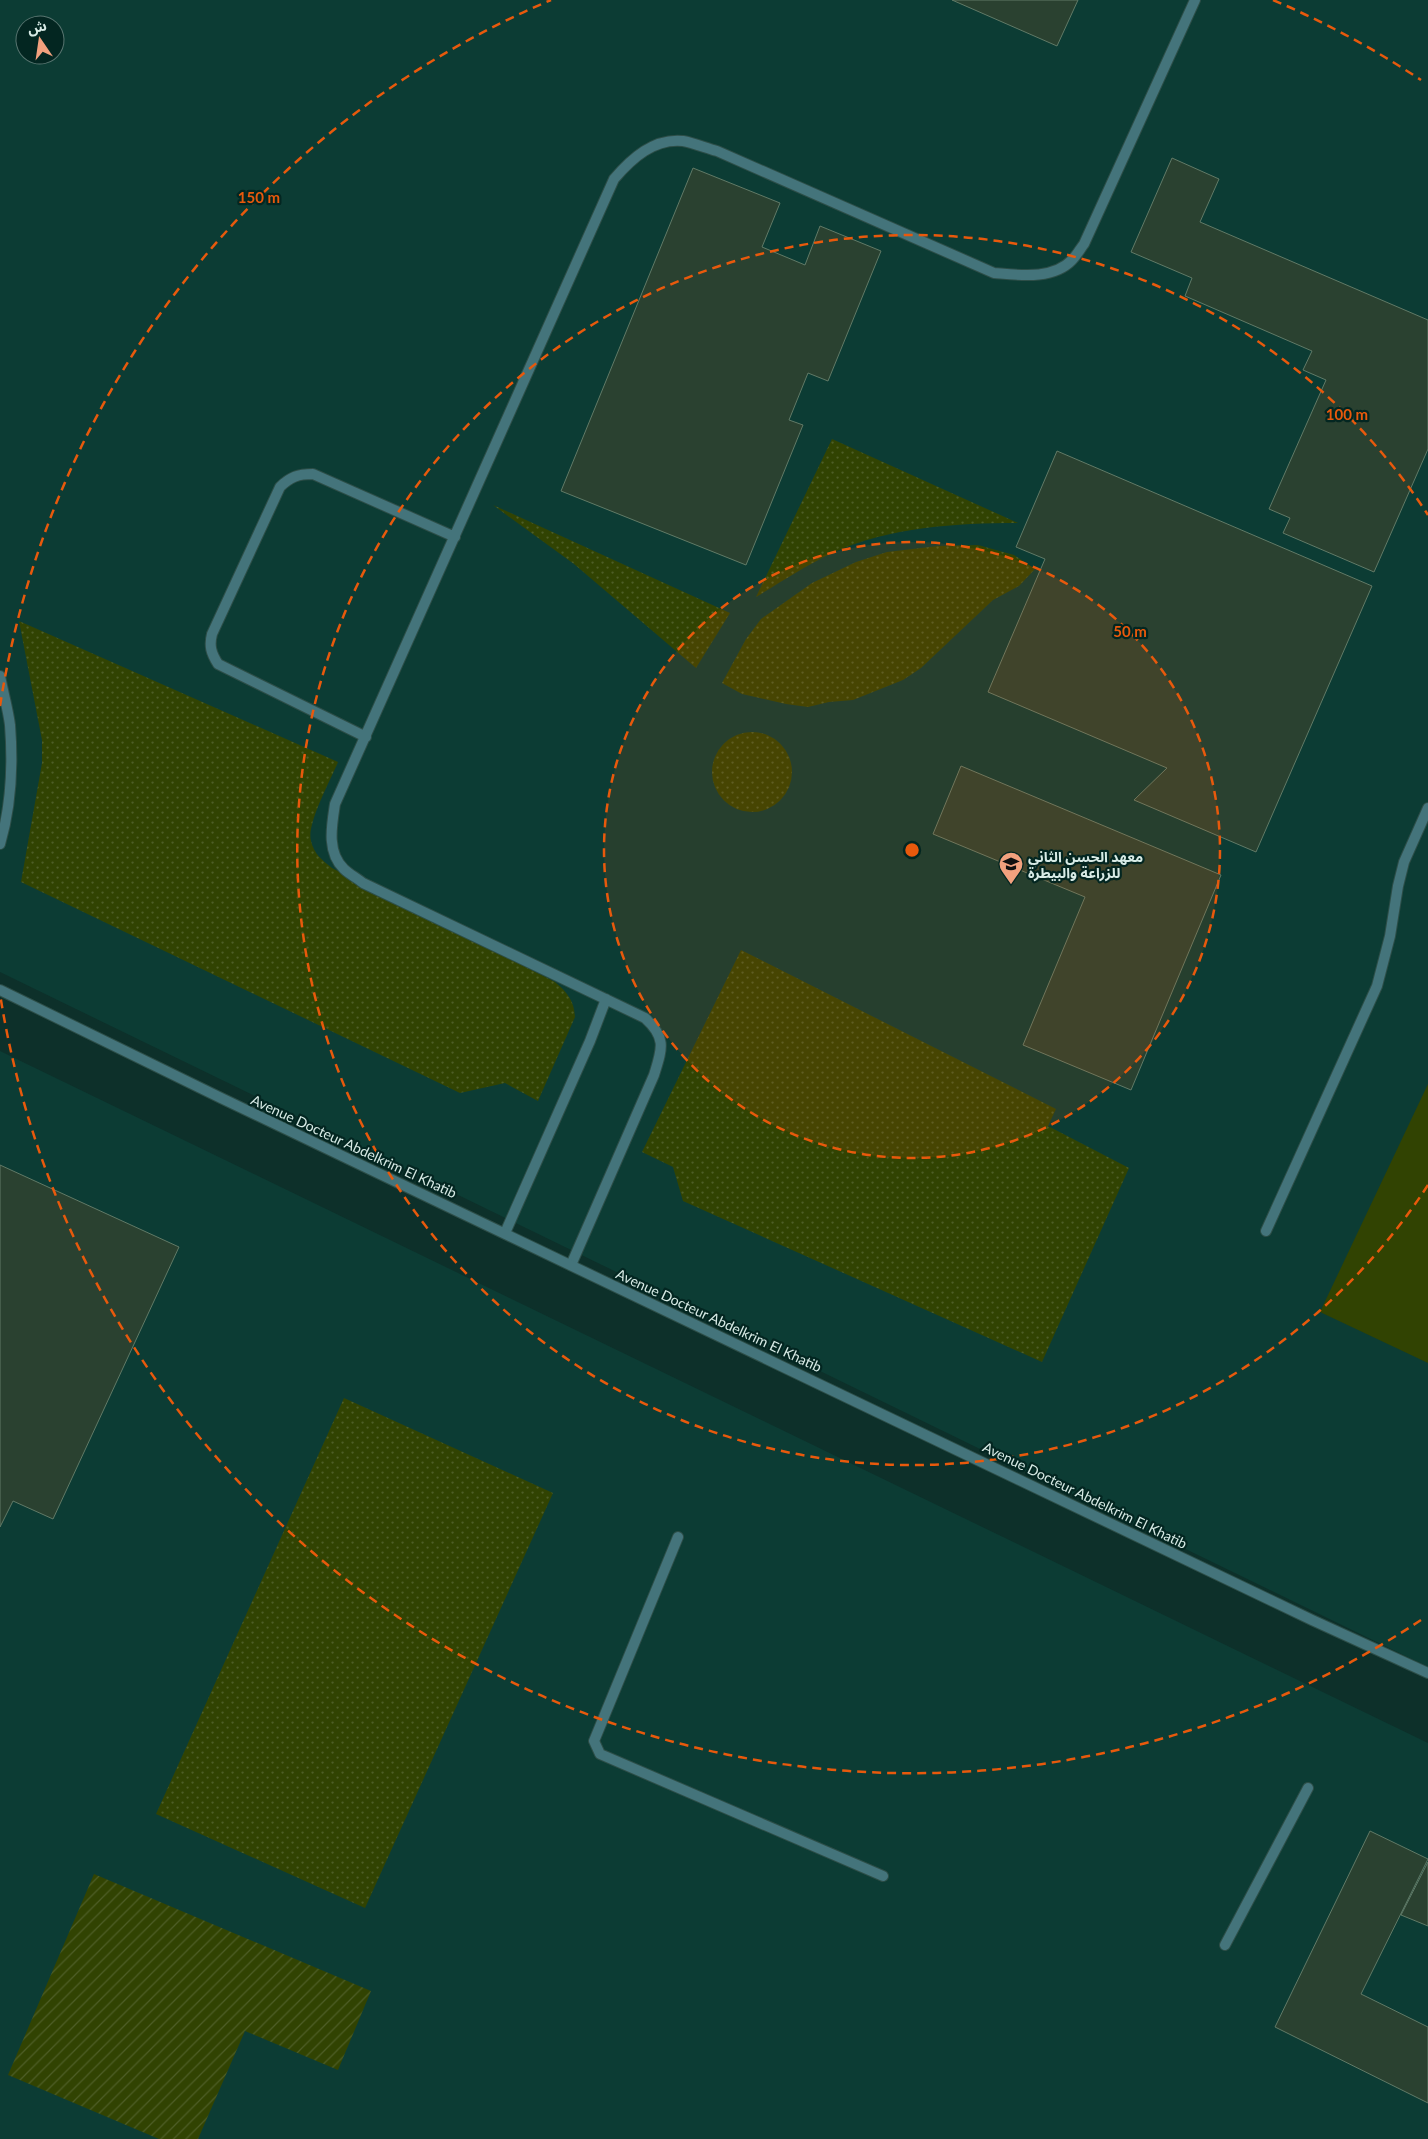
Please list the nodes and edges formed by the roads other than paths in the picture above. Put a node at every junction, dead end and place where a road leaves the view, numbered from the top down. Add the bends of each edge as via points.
1 (1195, 0) edge
2 (455, 537) junction
3 (0, 676) edge
4 (366, 736) junction
5 (1428, 808) edge
6 (0, 844) edge
7 (0, 990) edge
8 (606, 999) junction
9 (1266, 1231) dead end
10 (505, 1233) junction
11 (571, 1265) junction
12 (678, 1537) dead end
13 (1428, 1673) edge
14 (1308, 1788) dead end
15 (883, 1876) dead end
16 (1225, 1945) dead end

1 - 2 street via 1084,244 1072,261 1055,271 1027,276 994,273 717,151 682,141 661,143 630,160 614,178
2 - 4 street
2 - 4 street via 313,474 289,478 280,487 212,634 209,644 218,664
3 - 6 street via 10,724 11,761 9,797
4 - 8 street via 335,804 332,820 334,852 342,868 363,883
5 - 9 street via 1404,862 1377,986
7 - 10 street, Avenue Docteur Abdelkrim El Khatib
8 - 10 street
8 - 11 street via 646,1018 660,1036 662,1048 654,1075
10 - 11 street, Avenue Docteur Abdelkrim El Khatib
11 - 13 street, Avenue Docteur Abdelkrim El Khatib
12 - 15 street via 594,1741 600,1754
14 - 16 street

